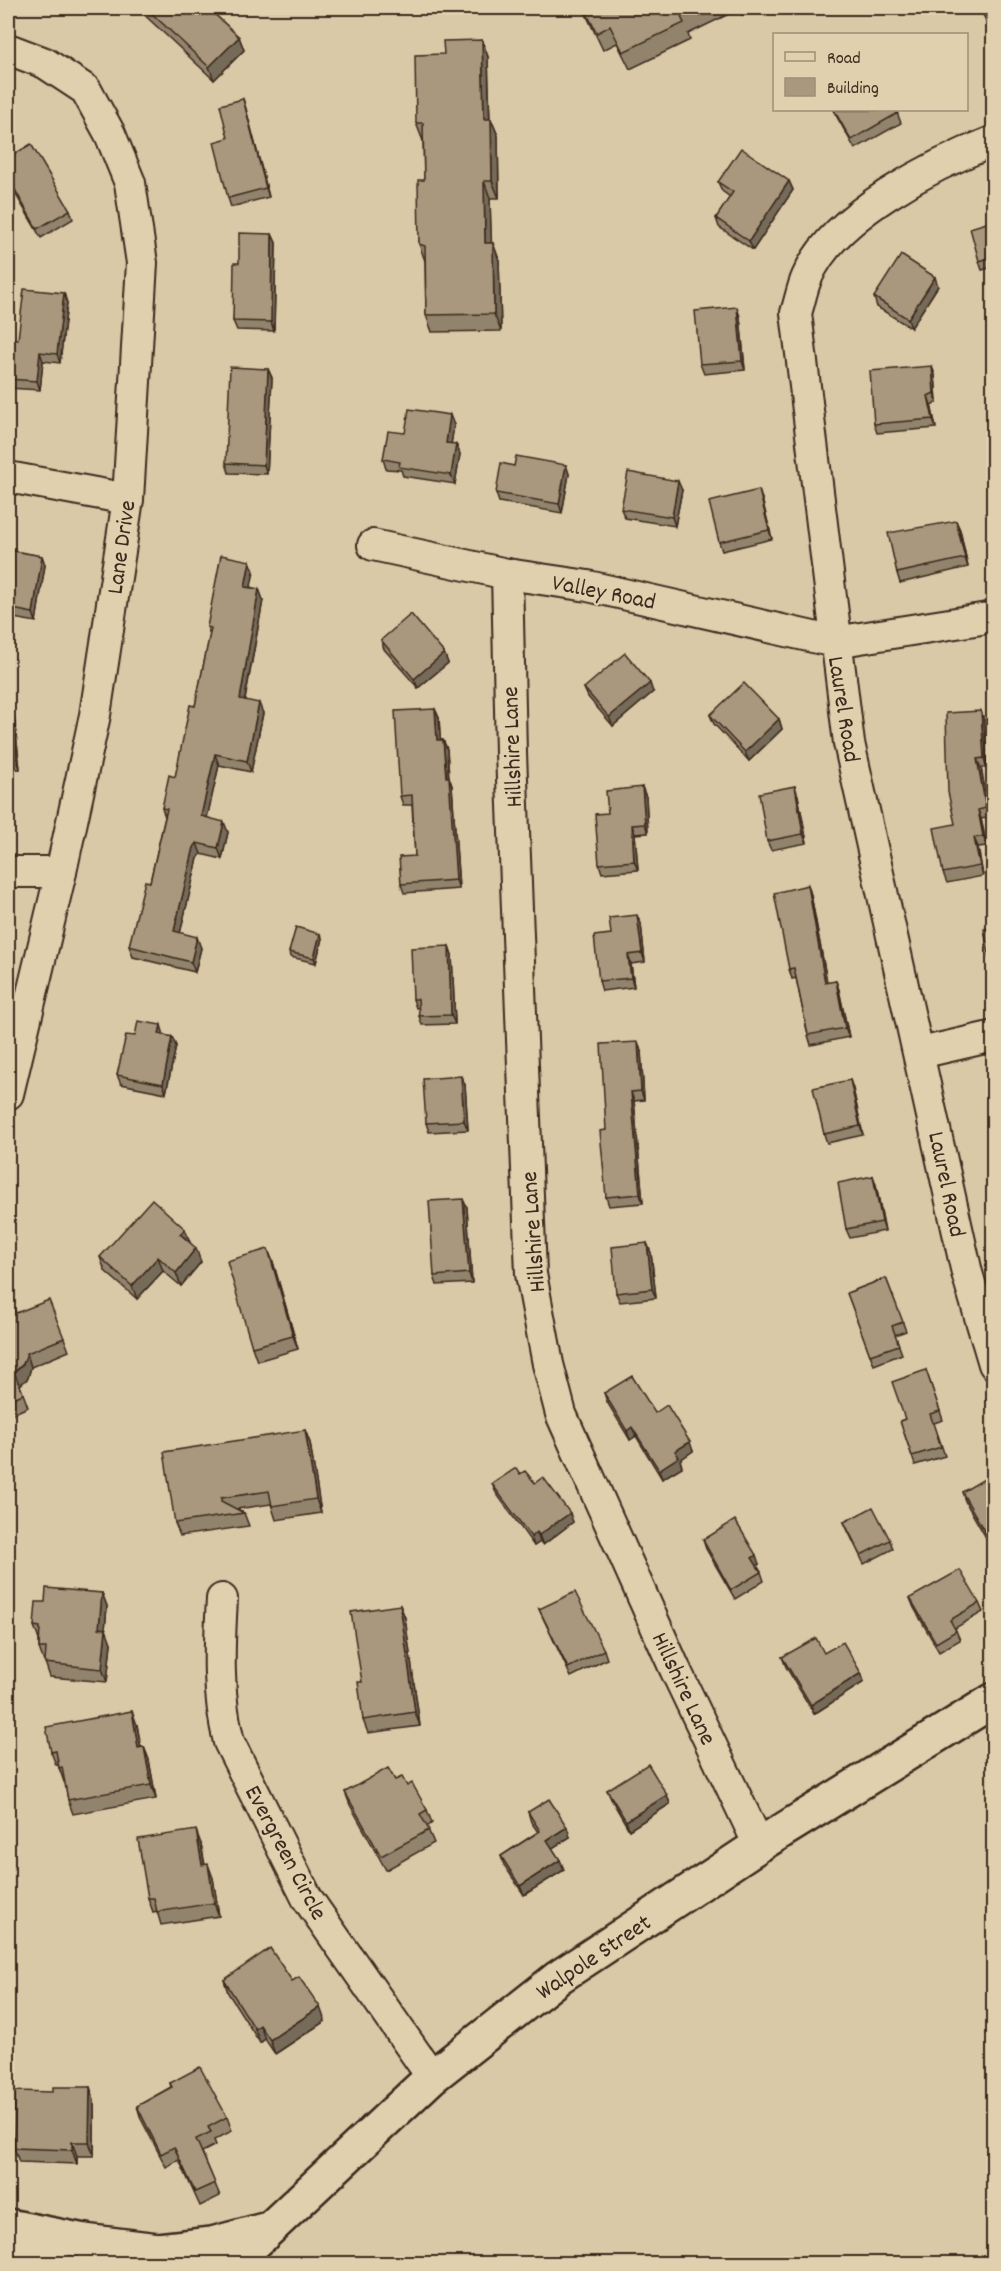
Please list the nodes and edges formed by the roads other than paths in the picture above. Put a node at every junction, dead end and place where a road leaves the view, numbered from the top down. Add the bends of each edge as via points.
1 (8, 49) edge
2 (993, 141) edge
3 (8, 477) edge
4 (128, 499) junction
5 (373, 545) dead end
6 (507, 574) junction
7 (993, 617) edge
8 (835, 642) junction
9 (8, 872) edge
10 (62, 872) junction
11 (993, 1036) edge
12 (920, 1053) junction
13 (8, 1094) edge
14 (993, 1364) edge
15 (222, 1599) dead end
16 (993, 1700) edge
17 (759, 1845) junction
18 (432, 2077) junction
19 (8, 2226) edge
20 (266, 2230) junction
21 (8, 2234) edge
22 (84, 2241) junction
23 (55, 2264) edge
24 (120, 2264) edge
25 (232, 2264) edge

1 - 4 street, Lane Drive via 45,63 86,90 130,183 142,263
2 - 8 street, Laurel Road via 883,196 831,242 807,276 796,313
3 - 4 street
4 - 10 street, Lane Drive via 94,715
5 - 6 street, Valley Road
6 - 8 street, Valley Road via 588,586
6 - 17 street, Hillshire Lane via 510,753 531,1274 548,1365 561,1414
7 - 8 street
8 - 12 street, Laurel Road via 849,743
9 - 10 street
10 - 13 street, Lane Drive
11 - 12 street
12 - 14 street, Laurel Road via 967,1273
15 - 18 street, Evergreen Circle via 218,1671 229,1742 307,1898
16 - 17 main road, Walpole Street
17 - 18 main road, Walpole Street via 559,1977
18 - 20 main road, Walpole Street
19 - 22 main road
20 - 22 main road via 212,2244 158,2250
20 - 25 main road, Walpole Street
21 - 23 main road
22 - 24 main road

